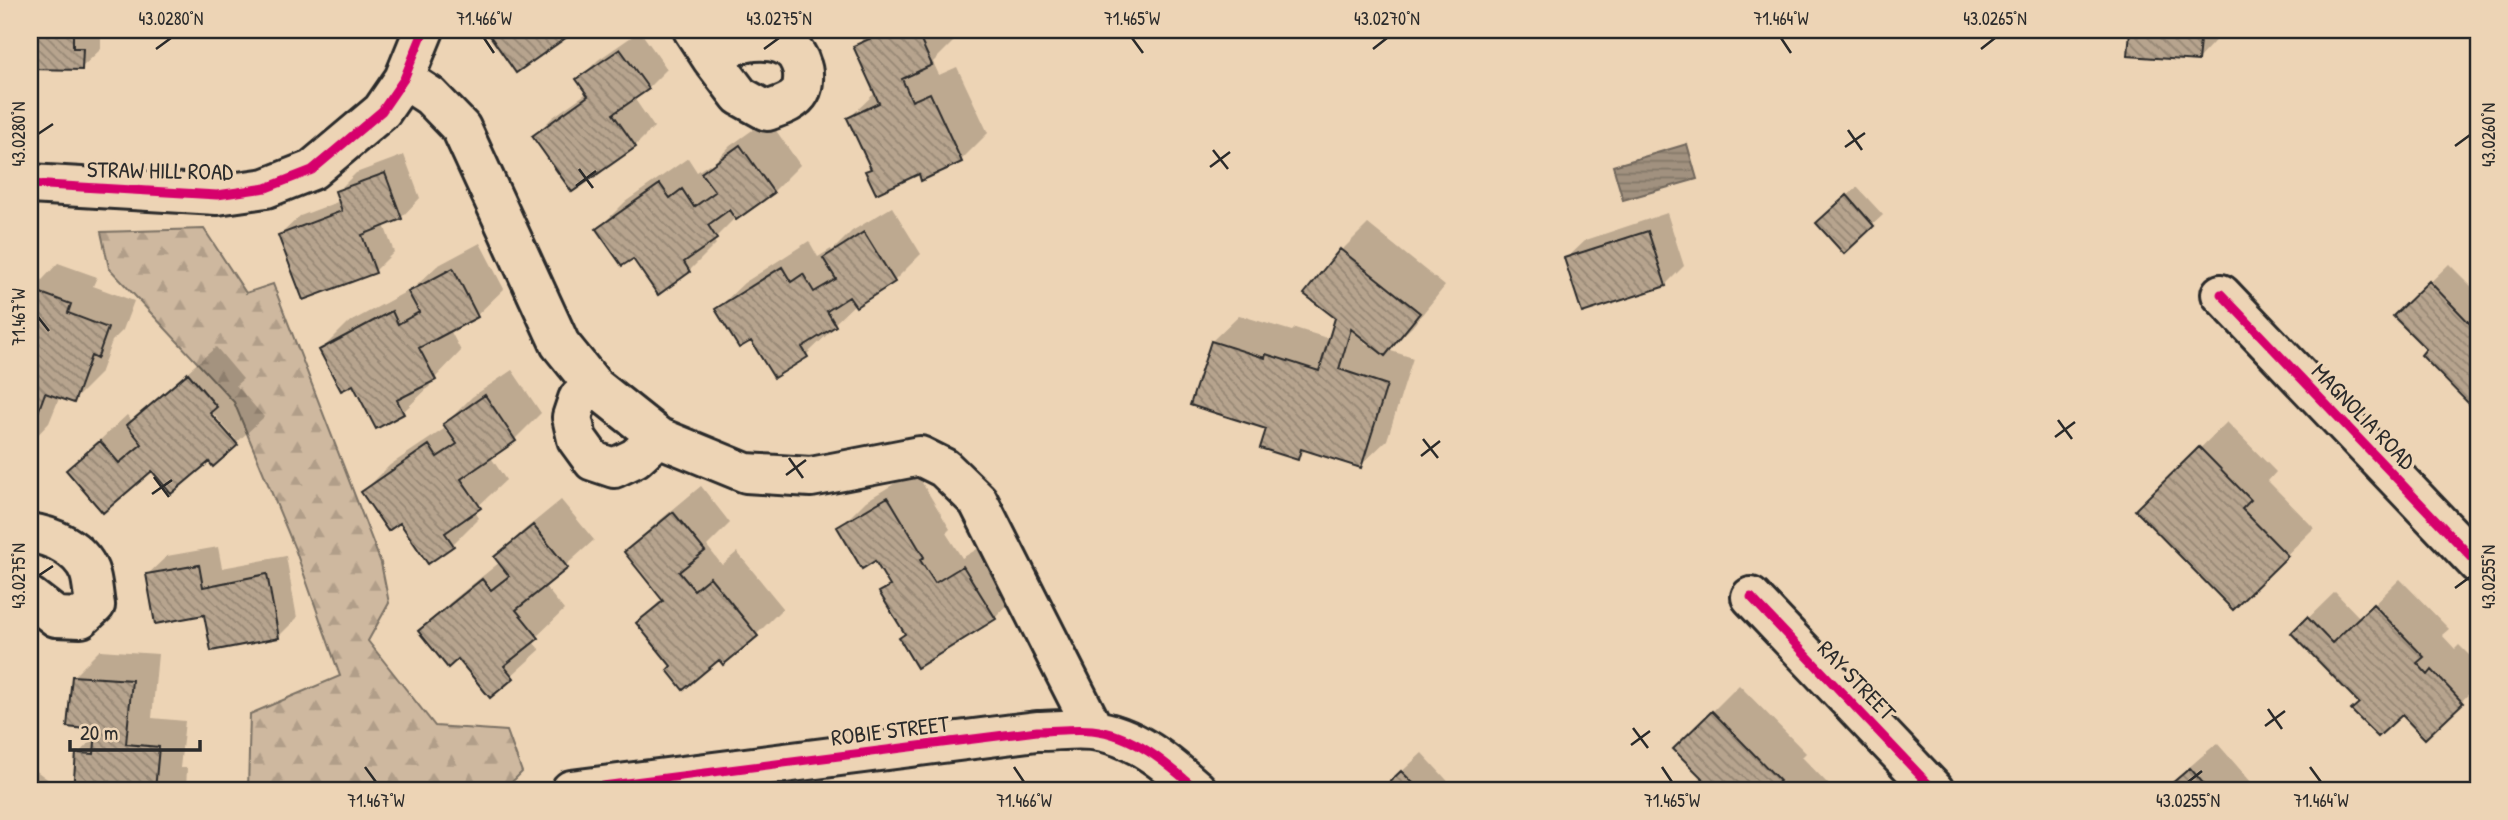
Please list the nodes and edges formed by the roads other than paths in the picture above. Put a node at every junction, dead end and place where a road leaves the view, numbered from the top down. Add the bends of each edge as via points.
1 (424, 30) edge
2 (404, 79) junction
3 (30, 184) edge
4 (2221, 294) dead end
5 (594, 386) junction
6 (658, 437) junction
7 (30, 533) edge
8 (2478, 564) edge
9 (30, 597) edge
10 (1751, 597) dead end
11 (1094, 730) junction
12 (571, 790) edge
13 (1197, 790) edge
14 (1934, 790) edge

1 - 2 street, STRAW HILL ROAD
2 - 3 street, STRAW HILL ROAD via 382,111 312,170 266,188 217,195
2 - 5 street via 430,96 461,128 560,344
4 - 8 street, MAGNOLIA ROAD
5 - 6 street
5 - 6 street via 578,399 572,416 577,439 593,461 614,468 635,458
6 - 11 street via 746,473 811,477 920,456 944,468 978,502
7 - 9 street via 71,547 89,570 95,605 81,618 56,617
10 - 14 street, RAY STREET
11 - 12 street, ROBIE STREET via 1037,731
11 - 13 street, ROBIE STREET via 1135,743

